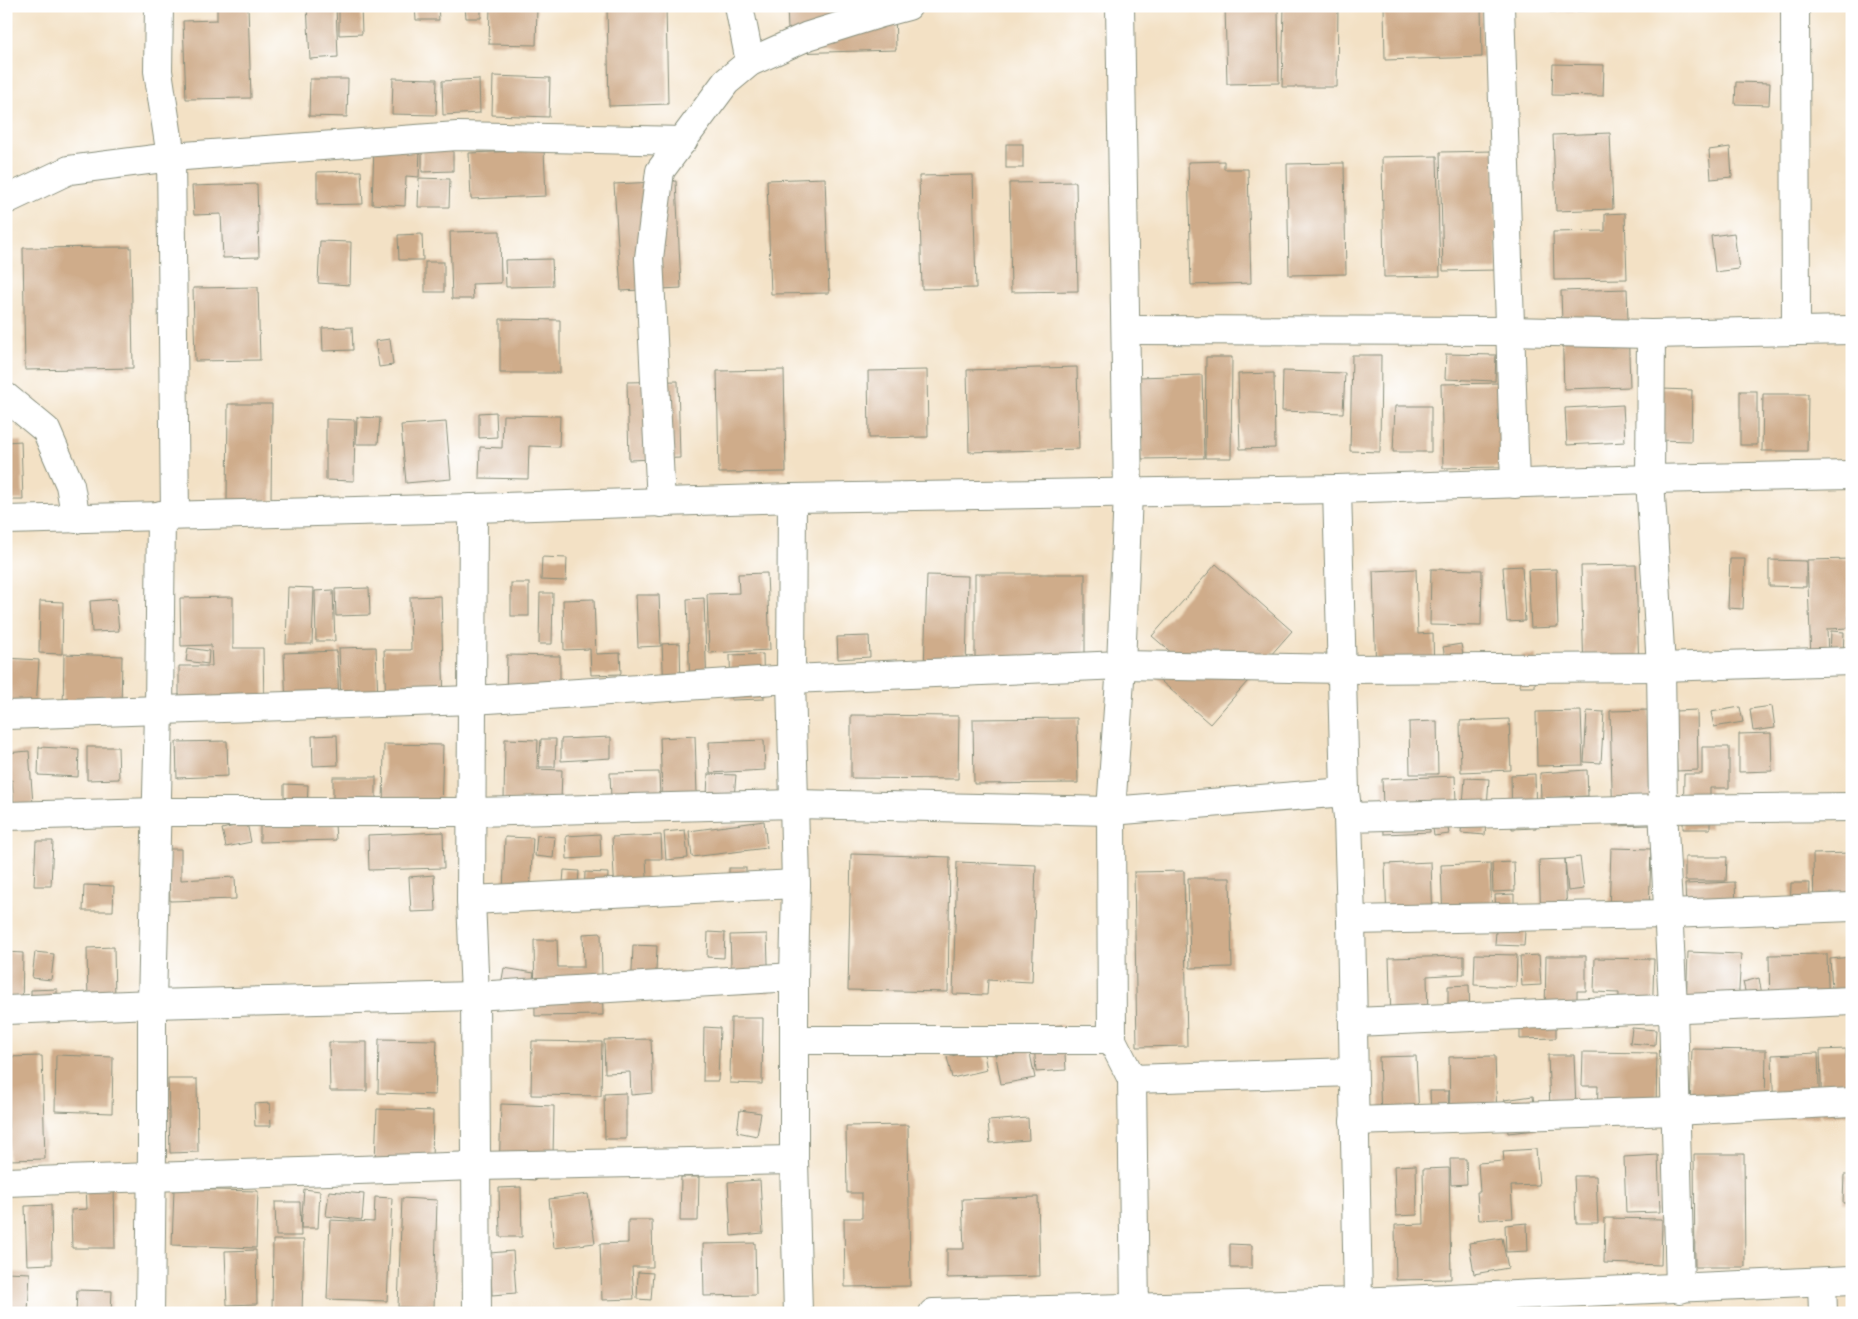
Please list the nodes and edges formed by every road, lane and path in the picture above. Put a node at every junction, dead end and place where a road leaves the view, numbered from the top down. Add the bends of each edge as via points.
1 (159, 6) edge
2 (739, 6) edge
3 (908, 6) edge
4 (1120, 6) edge
5 (1500, 6) edge
6 (1795, 6) edge
7 (750, 62) junction
8 (683, 141) junction
9 (171, 157) junction
10 (6, 200) edge
11 (1126, 330) junction
12 (1852, 330) edge
13 (1509, 331) junction
14 (1796, 331) junction
15 (1651, 334) junction
16 (6, 397) edge
17 (1852, 476) edge
18 (1650, 479) junction
19 (1515, 484) junction
20 (1337, 489) junction
21 (1128, 494) junction
22 (792, 498) junction
23 (661, 503) junction
24 (473, 508) junction
25 (168, 515) junction
26 (76, 519) junction
27 (6, 520) edge
28 (1852, 662) edge
29 (1121, 665) junction
30 (1661, 667) junction
31 (1343, 669) junction
32 (791, 679) junction
33 (472, 700) junction
34 (159, 711) junction
35 (6, 715) edge
36 (795, 804) junction
37 (1346, 804) junction
38 (1852, 808) edge
39 (1663, 809) junction
40 (1111, 811) junction
41 (157, 812) junction
42 (472, 812) junction
43 (6, 816) edge
44 (796, 884) junction
45 (472, 900) junction
46 (1852, 907) edge
47 (1669, 914) junction
48 (1352, 920) junction
49 (794, 977) junction
50 (475, 996) junction
51 (1852, 1001) edge
52 (152, 1004) junction
53 (1673, 1007) junction
54 (6, 1010) edge
55 (1354, 1022) junction
56 (795, 1040) junction
57 (1112, 1040) junction
58 (1353, 1072) junction
59 (1132, 1079) junction
60 (1852, 1102) edge
61 (1675, 1111) junction
62 (1354, 1122) junction
63 (794, 1160) junction
64 (476, 1166) junction
65 (150, 1178) junction
66 (6, 1182) edge
67 (1852, 1280) edge
68 (1822, 1282) junction
69 (1680, 1289) junction
70 (1358, 1302) junction
71 (1135, 1310) edge
72 (150, 1313) edge
73 (477, 1313) edge
74 (798, 1313) edge
75 (933, 1313) edge
76 (1823, 1313) edge

1 - 9 street via 158,71
2 - 7 street
3 - 7 street via 808,36
4 - 11 street
5 - 13 street
6 - 14 street
7 - 8 street via 726,82
8 - 9 street via 457,136
8 - 23 street via 660,171 650,258
9 - 10 street via 69,170
9 - 25 street
11 - 13 street
11 - 21 street
12 - 14 street
13 - 15 street
13 - 19 street
14 - 15 street
15 - 18 street
16 - 26 street via 46,430 70,485
17 - 18 street
18 - 19 street
18 - 30 street
19 - 20 street
20 - 21 street
20 - 31 street
21 - 22 street
21 - 29 street
22 - 23 street
22 - 32 street
23 - 24 street
24 - 25 street
24 - 33 street
25 - 26 street
25 - 34 street
26 - 27 street
28 - 30 street
29 - 31 street
29 - 32 street
29 - 40 street
30 - 31 street
30 - 39 street
31 - 37 street
32 - 33 street
32 - 36 street
33 - 34 street
33 - 42 street
34 - 35 street
34 - 41 street
36 - 40 street
36 - 42 street
36 - 44 street
37 - 39 street
37 - 40 street
37 - 48 street
38 - 39 street
39 - 47 street
40 - 57 street
41 - 42 street
41 - 43 street
41 - 52 street
42 - 45 street
44 - 45 street
44 - 49 street
45 - 50 street
46 - 47 street
47 - 48 street
47 - 53 street
48 - 55 street
49 - 50 street
49 - 56 street
50 - 52 street
50 - 64 street
51 - 53 street
52 - 54 street
52 - 65 street
53 - 55 street
53 - 61 street
55 - 58 street
56 - 57 street
56 - 63 street
57 - 59 street
58 - 59 street
58 - 62 street
59 - 71 street
60 - 61 street
61 - 62 street
61 - 69 street
62 - 70 street
63 - 64 street
63 - 74 street
64 - 65 street
64 - 73 street
65 - 66 street
65 - 72 street
67 - 68 street
68 - 69 street
68 - 76 street
69 - 70 street
70 - 71 street
71 - 75 street

